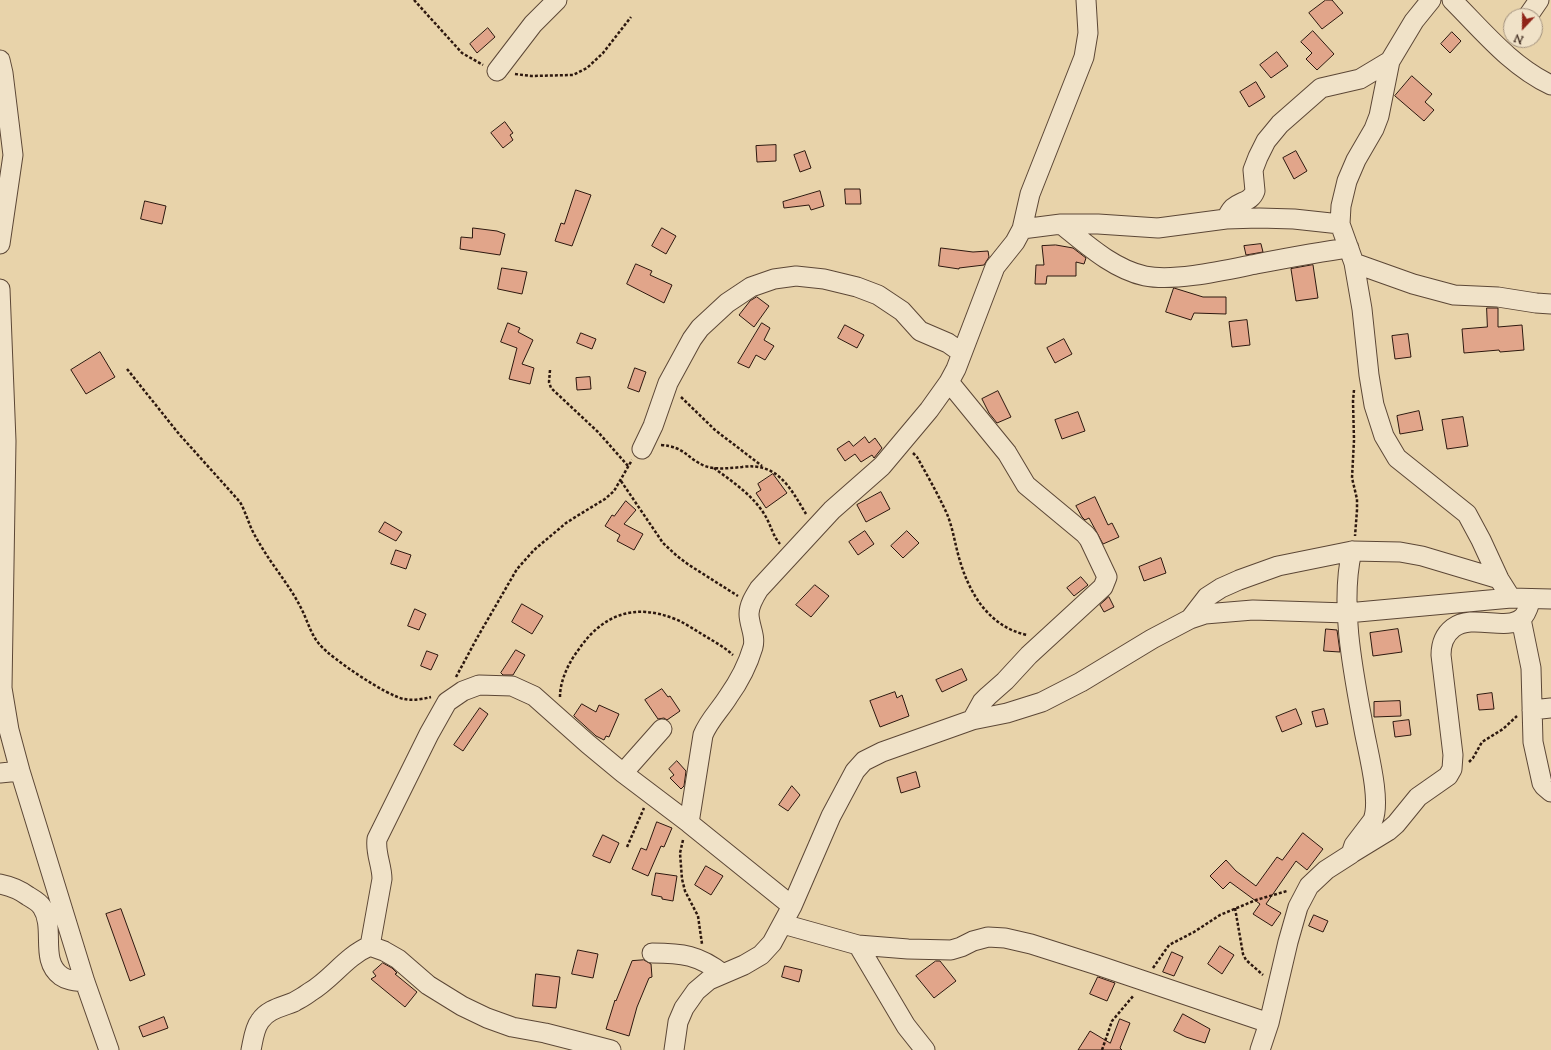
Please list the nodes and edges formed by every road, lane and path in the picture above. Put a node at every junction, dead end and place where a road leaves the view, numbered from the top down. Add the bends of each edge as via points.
1 (557, 0) edge
2 (1086, 0) edge
3 (1431, 0) edge
4 (1452, 0) edge
5 (1503, 42) edge
6 (1509, 48) edge
7 (0, 60) edge
8 (1390, 61) junction
9 (496, 71) dead end
10 (1551, 85) edge
11 (1226, 219) junction
12 (1061, 224) junction
13 (1340, 224) junction
14 (1022, 229) junction
15 (0, 244) edge
16 (1352, 255) junction
17 (0, 289) edge
18 (1551, 304) edge
19 (962, 353) junction
20 (127, 369) dead end
21 (550, 370) dead end
22 (949, 382) junction
23 (668, 384) junction
24 (1355, 384) dead end
25 (901, 444) junction
26 (642, 449) junction
27 (628, 466) junction
28 (763, 467) junction
29 (713, 468) junction
30 (620, 481) junction
31 (814, 527) junction
32 (1352, 551) junction
33 (790, 556) junction
34 (1499, 579) junction
35 (1511, 598) junction
36 (1531, 599) junction
37 (1551, 599) edge
38 (751, 602) junction
39 (1348, 614) junction
40 (1190, 618) junction
41 (1521, 619) junction
42 (1049, 636) junction
43 (746, 665) junction
44 (1, 688) edge
45 (448, 697) junction
46 (1532, 707) junction
47 (1551, 708) edge
48 (560, 719) junction
49 (972, 720) junction
50 (662, 729) dead end
51 (1452, 770) junction
52 (20, 771) junction
53 (0, 773) edge
54 (623, 773) junction
55 (1551, 792) edge
56 (651, 793) junction
57 (690, 823) junction
58 (627, 847) dead end
59 (1351, 854) junction
60 (0, 884) edge
61 (1309, 886) junction
62 (792, 906) junction
63 (1235, 908) junction
64 (783, 924) junction
65 (858, 945) junction
66 (370, 946) junction
67 (652, 953) dead end
68 (704, 961) junction
69 (723, 974) junction
70 (85, 982) junction
71 (1145, 982) junction
72 (1277, 987) junction
73 (1269, 1023) junction
74 (109, 1050) edge
75 (251, 1050) edge
76 (611, 1050) edge
77 (674, 1050) edge
78 (924, 1050) edge
79 (1102, 1050) edge
80 (1260, 1050) edge

1 - 9 street via 529,29
2 - 14 street via 1088,33 1084,57 1030,194
3 - 8 street via 1414,21
4 - 5 street
6 - 10 street via 1520,66
7 - 15 street via 13,155
8 - 11 street via 1360,79 1321,88 1280,124 1266,140 1253,170 1252,198 1234,208
8 - 13 street via 1374,129 1347,181
11 - 12 street via 1158,228
11 - 13 street via 1294,219
12 - 14 street
12 - 16 street via 1110,261 1131,272 1159,278 1221,271 1310,254
13 - 16 street
14 - 19 street via 1016,242 995,267
16 - 18 street via 1413,284 1454,295 1498,297
16 - 34 street via 1362,309 1374,405 1384,436 1397,458 1467,514
17 - 44 street via 6,441
19 - 22 street
19 - 23 street via 948,343 920,331 902,311 878,295 824,279 796,276 774,279 751,287 727,303 692,339
20 - 45 path via 179,434 240,502 252,531 294,596 320,645 360,676 394,696 413,700
21 - 27 path via 551,388 598,432
22 - 25 street
22 - 42 street via 1007,453 1026,486 1085,534 1106,574 1102,587
23 - 26 street
23 - 28 path via 715,430
24 - 32 path via 1352,472 1357,517
25 - 31 street via 882,466
25 - 42 path via 917,457 938,496 947,514 960,562 973,595 986,613 1017,633
26 - 27 path
26 - 29 path via 656,444 671,446 682,450 704,466
27 - 30 path
28 - 29 path
28 - 31 path via 772,470 781,478 799,501
29 - 33 path via 751,498
30 - 38 path via 663,543 677,556
30 - 45 path via 605,499 566,523 534,550 517,569 461,665
31 - 33 street
32 - 34 street via 1400,552 1422,556
32 - 39 street via 1347,578
32 - 40 street via 1278,566 1239,580 1207,597
33 - 38 street via 759,589
34 - 35 street
35 - 36 street
35 - 39 street
36 - 37 street
36 - 41 street via 1526,614
38 - 43 street via 749,614 754,638
39 - 40 street via 1253,610 1216,612
39 - 59 street via 1354,680 1375,795 1375,816 1354,844
40 - 49 street via 1048,699 1006,713
41 - 46 street via 1531,668
41 - 51 street via 1509,623 1469,621 1457,625 1444,638 1441,655 1453,755
42 - 49 street via 982,702
43 - 48 path via 713,640 677,620 648,612 619,616 595,628 575,654 562,682
43 - 57 street via 729,697 707,725 703,735
44 - 52 street
45 - 48 street via 479,685 512,686 534,696
45 - 66 street via 377,839 377,857 382,869 382,879
46 - 47 street
46 - 51 path via 1482,742 1469,762
46 - 55 street via 1536,757 1542,783
48 - 54 street
49 - 62 street via 882,752 864,761 855,771 831,816
50 - 54 street
51 - 59 street via 1448,776 1418,797 1396,824
52 - 53 street
52 - 70 street
54 - 56 street
56 - 57 street
56 - 58 path
57 - 62 street
57 - 68 path via 680,852 682,879 685,891 698,916
59 - 61 street via 1326,870
60 - 70 street via 21,891 42,907 48,923 49,954 55,970 68,979
61 - 63 path
61 - 72 street via 1298,907
62 - 64 street
63 - 71 path via 1169,945
63 - 72 path via 1246,960
64 - 65 street
64 - 69 street via 772,943 761,955
65 - 71 street via 951,950 988,937 1005,938 1031,944
65 - 78 street via 906,1026
66 - 75 street via 361,950 312,991 266,1014 256,1029
66 - 76 street via 398,959 428,985 487,1018 512,1027
67 - 68 street via 681,954
68 - 69 street
69 - 77 street via 709,980 696,991 684,1008 678,1022
70 - 74 street
71 - 73 street
71 - 79 path via 1112,1021
72 - 73 street
73 - 80 street

